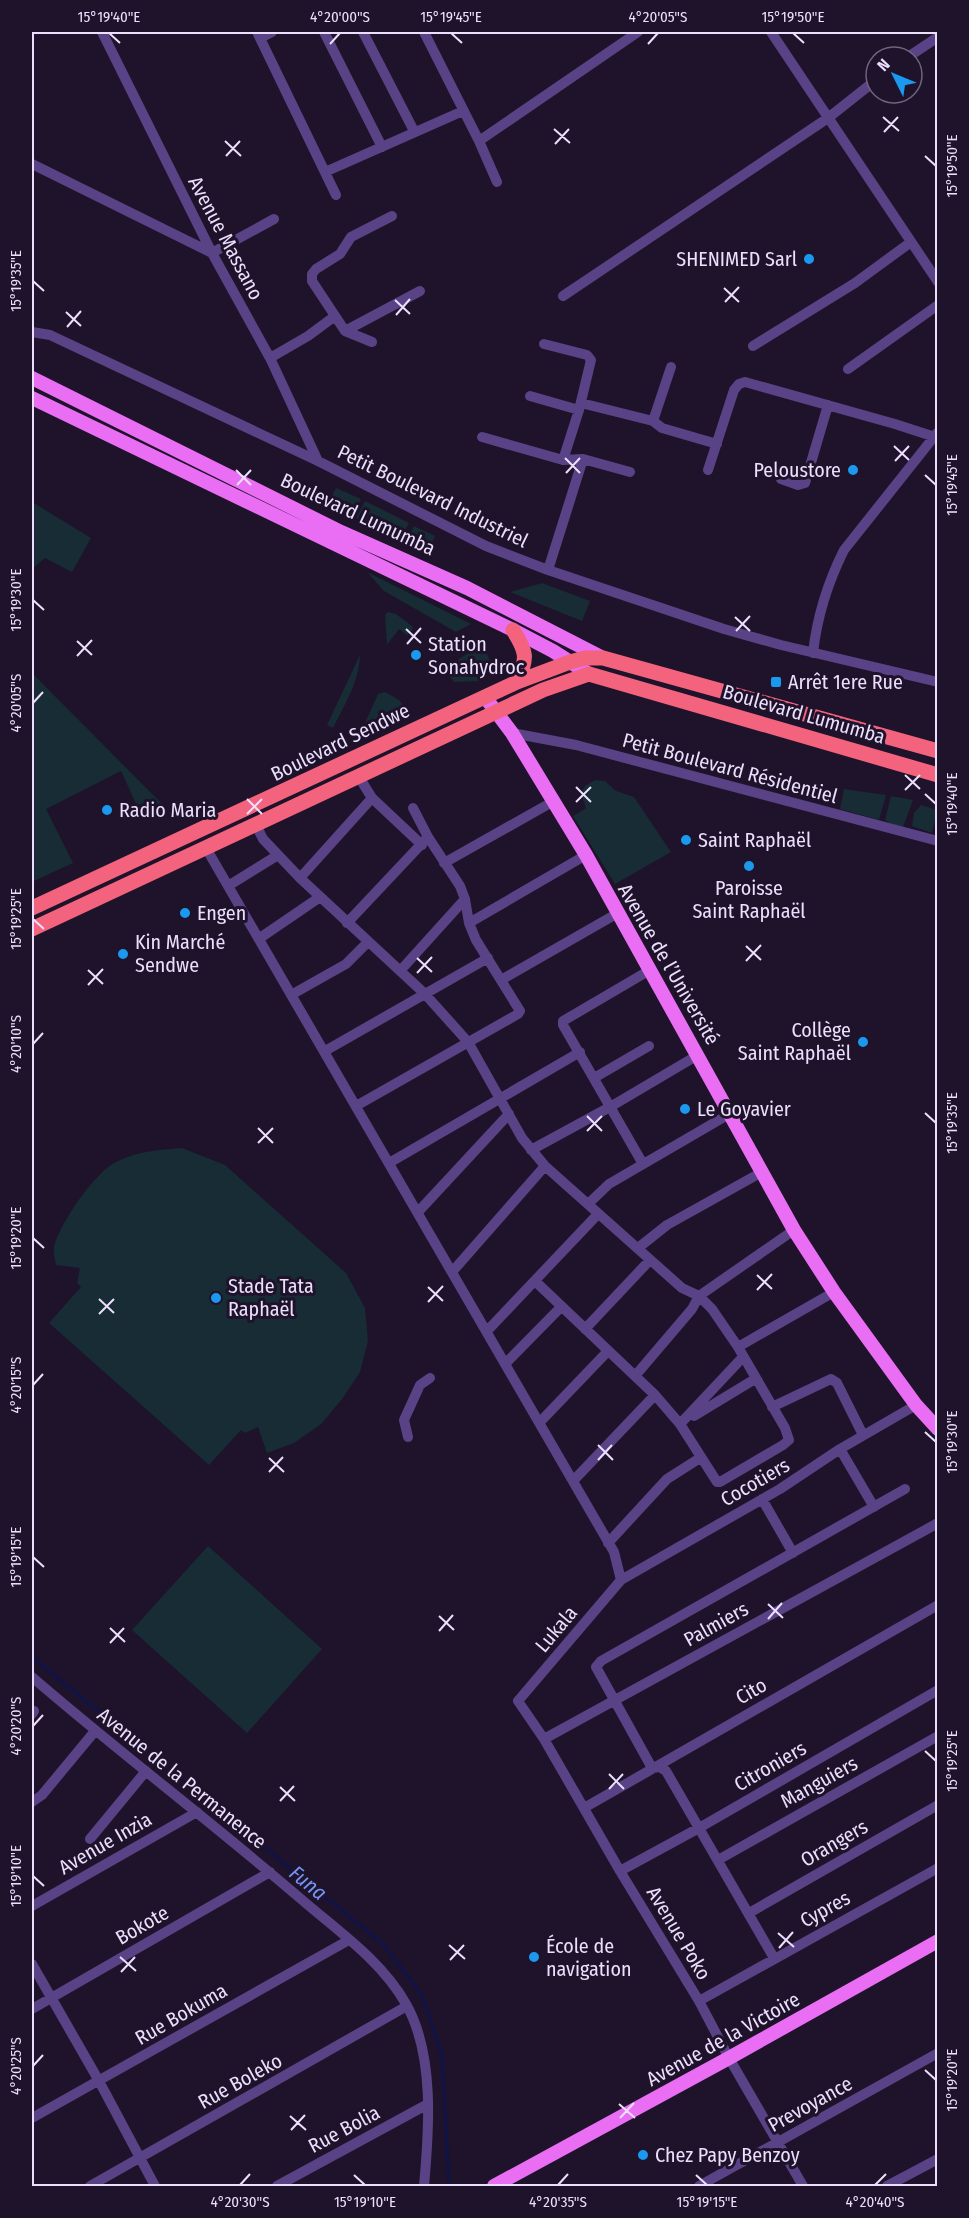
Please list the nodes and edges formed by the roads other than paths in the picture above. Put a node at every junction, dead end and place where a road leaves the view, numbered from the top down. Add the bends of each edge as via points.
1 (102, 32) edge
2 (272, 32) edge
3 (324, 32) edge
4 (363, 32) edge
5 (424, 32) edge
6 (638, 32) edge
7 (771, 32) edge
8 (258, 35) edge
9 (938, 37) edge
10 (924, 46) edge
11 (864, 90) edge
12 (463, 111) junction
13 (828, 118) junction
14 (414, 131) junction
15 (479, 141) junction
16 (382, 147) junction
17 (32, 164) edge
18 (325, 172) junction
19 (497, 183) dead end
20 (336, 195) dead end
21 (392, 216) dead end
22 (274, 219) dead end
23 (911, 242) junction
24 (212, 253) junction
25 (938, 282) edge
26 (420, 291) dead end
27 (563, 296) dead end
28 (938, 305) edge
29 (335, 316) junction
30 (345, 331) junction
31 (32, 332) edge
32 (372, 342) dead end
33 (544, 344) dead end
34 (753, 346) dead end
35 (270, 358) junction
36 (671, 367) dead end
37 (848, 369) dead end
38 (32, 378) edge
39 (530, 396) dead end
40 (32, 398) edge
41 (828, 405) junction
42 (580, 407) junction
43 (653, 421) junction
44 (936, 435) edge
45 (482, 437) dead end
46 (717, 444) junction
47 (583, 459) junction
48 (563, 460) junction
49 (318, 461) junction
50 (708, 470) dead end
51 (630, 472) dead end
52 (782, 479) dead end
53 (548, 570) junction
54 (513, 630) junction
55 (813, 652) junction
56 (603, 658) junction
57 (570, 662) junction
58 (589, 674) junction
59 (517, 682) junction
60 (938, 682) edge
61 (485, 697) junction
62 (497, 713) junction
63 (512, 732) junction
64 (938, 751) edge
65 (938, 775) edge
66 (359, 777) junction
67 (372, 798) junction
68 (554, 801) junction
69 (413, 808) dead end
70 (256, 825) junction
71 (425, 841) junction
72 (938, 842) edge
73 (206, 848) junction
74 (278, 855) junction
75 (586, 855) junction
76 (444, 863) junction
77 (300, 878) junction
78 (228, 886) junction
79 (320, 897) junction
80 (465, 899) junction
81 (32, 908) edge
82 (618, 913) junction
83 (347, 923) junction
84 (469, 923) junction
85 (32, 929) edge
86 (260, 938) junction
87 (368, 942) junction
88 (488, 958) junction
89 (400, 970) junction
90 (650, 970) junction
91 (501, 980) junction
92 (425, 994) junction
93 (291, 995) junction
94 (468, 1042) junction
95 (649, 1046) dead end
96 (325, 1051) junction
97 (580, 1052) junction
98 (698, 1055) junction
99 (594, 1078) junction
100 (501, 1098) junction
101 (356, 1106) junction
102 (610, 1107) junction
103 (731, 1113) junction
104 (509, 1114) junction
105 (531, 1150) junction
106 (389, 1163) junction
107 (643, 1164) junction
108 (545, 1166) junction
109 (762, 1172) junction
110 (588, 1204) junction
111 (418, 1212) junction
112 (598, 1214) junction
113 (794, 1230) junction
114 (638, 1248) junction
115 (650, 1260) junction
116 (452, 1272) junction
117 (536, 1282) junction
118 (834, 1292) junction
119 (699, 1296) junction
120 (561, 1306) junction
121 (585, 1329) junction
122 (488, 1331) junction
123 (608, 1351) junction
124 (741, 1352) junction
125 (506, 1363) junction
126 (635, 1376) junction
127 (430, 1378) dead end
128 (755, 1379) junction
129 (655, 1395) junction
130 (772, 1407) junction
131 (911, 1409) junction
132 (540, 1422) junction
133 (680, 1424) junction
134 (937, 1429) edge
135 (863, 1435) junction
136 (408, 1437) dead end
137 (840, 1449) junction
138 (700, 1458) junction
139 (573, 1481) junction
140 (905, 1489) dead end
141 (762, 1499) junction
142 (874, 1508) junction
143 (938, 1523) edge
144 (608, 1543) junction
145 (793, 1553) junction
146 (621, 1580) junction
147 (938, 1605) edge
148 (32, 1677) edge
149 (938, 1690) edge
150 (615, 1700) junction
151 (518, 1701) joint
152 (94, 1731) junction
153 (938, 1736) edge
154 (544, 1739) junction
155 (652, 1768) junction
156 (146, 1771) junction
157 (32, 1802) edge
158 (938, 1805) edge
159 (584, 1808) junction
160 (197, 1812) junction
161 (699, 1828) junction
162 (90, 1839) dead end
163 (718, 1860) junction
164 (938, 1868) edge
165 (620, 1871) junction
166 (270, 1872) junction
167 (32, 1906) edge
168 (749, 1913) junction
169 (349, 1940) junction
170 (938, 1941) edge
171 (774, 1958) junction
172 (32, 1964) edge
173 (51, 1998) junction
174 (699, 2001) junction
175 (407, 2006) junction
176 (32, 2009) edge
177 (938, 2053) edge
178 (729, 2058) junction
179 (99, 2081) junction
180 (428, 2104) junction
181 (32, 2118) edge
182 (777, 2143) junction
183 (140, 2158) junction
184 (938, 2159) edge
185 (90, 2187) edge
186 (155, 2187) edge
187 (277, 2187) edge
188 (424, 2187) edge
189 (494, 2187) edge
190 (699, 2187) edge
191 (803, 2187) edge
192 (887, 2187) edge

1 - 24 street, Avenue Massano
2 - 8 street
3 - 16 street
4 - 14 street
5 - 12 street
6 - 15 street
7 - 13 street
8 - 18 street
9 - 10 street
11 - 13 street
12 - 14 street
12 - 15 street
13 - 23 street
13 - 27 street
14 - 16 street
15 - 19 street
16 - 18 street
17 - 24 street
18 - 20 street
21 - 29 street via 351,237 340,254 312,274 312,281
22 - 24 street
23 - 25 street
23 - 34 street via 855,283
24 - 35 street, Avenue Massano
26 - 30 street
28 - 37 street
29 - 30 street
29 - 35 street
30 - 32 street
31 - 49 street, Petit Boulevard Industriel via 50,335
33 - 42 street via 590,357
35 - 49 street, Avenue Massano
36 - 43 street
38 - 56 main road, Boulevard Lumumba via 317,520 519,613
39 - 42 street
40 - 54 main road, Boulevard Lumumba
41 - 44 street
41 - 46 street via 745,382 739,384
41 - 52 street via 805,483 798,485
42 - 43 street
42 - 48 street
43 - 46 street via 662,428
44 - 55 street via 844,549 824,602
45 - 48 street
46 - 50 street
47 - 48 street
47 - 51 street
47 - 53 street
49 - 53 street, Petit Boulevard Industriel via 486,546
53 - 55 street, Petit Boulevard Industriel via 724,629
54 - 57 main road, Boulevard Lumumba
54 - 59 highway via 526,656
55 - 60 street, Petit Boulevard Industriel
56 - 57 highway, Boulevard Lumumba
56 - 64 highway, Boulevard Lumumba
57 - 58 main road, Boulevard Lumumba
57 - 59 highway, Boulevard Sendwe
58 - 62 highway, Boulevard Sendwe via 543,690
58 - 65 highway, Boulevard Lumumba
59 - 61 highway, Boulevard Sendwe
61 - 62 main road, Avenue de l’Université
61 - 81 highway, Boulevard Sendwe
62 - 63 main road, Avenue de l’Université
62 - 66 highway, Boulevard Sendwe
63 - 68 main road, Avenue de l’Université
63 - 72 street, Petit Boulevard Résidentiel via 576,745
66 - 67 street
66 - 70 highway, Boulevard Sendwe
67 - 71 street
67 - 77 street
68 - 75 main road, Avenue de l’Université
68 - 76 street
69 - 71 street
70 - 73 highway, Boulevard Sendwe
70 - 74 street
71 - 76 street
71 - 83 street
73 - 78 street
73 - 85 highway, Boulevard Sendwe
74 - 77 street
74 - 78 street
75 - 82 main road, Avenue de l’Université
75 - 84 street
76 - 80 street
77 - 79 street
78 - 86 street
79 - 83 street
79 - 86 street
80 - 84 street
80 - 89 street
82 - 90 main road, Avenue de l’Université
82 - 91 street
83 - 87 street
84 - 88 street
86 - 93 street
87 - 89 street
87 - 93 street via 346,964
88 - 91 street
88 - 92 street
89 - 92 street
90 - 97 street via 563,1022
90 - 98 main road, Avenue de l’Université
91 - 94 street via 520,1011
92 - 94 street
92 - 96 street
93 - 96 street
94 - 100 street
94 - 101 street
95 - 99 street
96 - 101 street
97 - 99 street
97 - 100 street
98 - 102 street
98 - 103 main road, Avenue de l’Université
99 - 102 street
100 - 104 street
100 - 106 street
101 - 106 street
102 - 105 street
102 - 107 street
103 - 107 street
103 - 109 main road, Avenue de l’Université
104 - 105 street
104 - 111 street
105 - 108 street
106 - 111 street
107 - 110 street via 609,1184
108 - 110 street
108 - 116 street
109 - 113 main road, Avenue de l’Université
109 - 114 street via 667,1226
110 - 112 street
111 - 116 street
112 - 114 street
112 - 117 street
113 - 118 main road, Avenue de l’Université
113 - 119 street
114 - 115 street
115 - 119 street via 682,1288
115 - 121 street
116 - 122 street
117 - 120 street
117 - 122 street
118 - 124 street
118 - 131 main road, Avenue de l’Université
119 - 124 street
119 - 126 street
120 - 121 street
120 - 125 street
121 - 123 street
122 - 125 street
123 - 126 street
123 - 132 street
124 - 128 street
124 - 133 street
125 - 132 street
126 - 129 street
127 - 136 street via 420,1384 404,1420
128 - 130 street
128 - 133 street
129 - 133 street
129 - 139 street
130 - 135 street via 831,1379 837,1383
130 - 138 street via 789,1437 783,1445 720,1482 714,1480
131 - 134 main road, Avenue de l’Université
131 - 135 street, Cocotiers
132 - 139 street
133 - 138 street
135 - 137 street, Cocotiers
137 - 141 street, Cocotiers
137 - 142 street
138 - 144 street via 667,1479
139 - 144 street
140 - 142 street
141 - 145 street
141 - 146 street, Cocotiers
142 - 145 street
143 - 150 street, Palmiers
144 - 146 street
145 - 150 street via 598,1663 596,1667
146 - 151 street, Lukala
147 - 155 street, Cito
148 - 152 street, Avenue de la Permanence
149 - 161 street, Citroniers
150 - 154 street, Palmiers
150 - 155 street
151 - 154 street, Avenue Poko
152 - 156 street, Avenue de la Permanence
152 - 157 street
153 - 163 street, Manguiers
154 - 159 street, Avenue Poko
155 - 159 street, Cito
155 - 161 street via 666,1771
156 - 160 street, Avenue de la Permanence
156 - 162 street, Avenue Inzia
158 - 168 street, Orangers
159 - 165 street, Avenue Poko
160 - 166 street, Avenue de la Permanence
160 - 167 street, Avenue Inzia
161 - 163 street
161 - 165 street, Citroniers
163 - 168 street
164 - 171 street, Cypres
165 - 174 street, Avenue Poko
166 - 169 street, Avenue de la Permanence
166 - 173 street, Bokote
168 - 171 street
169 - 175 street, Avenue de la Permanence via 376,1964
169 - 179 street, Rue Bokuma
170 - 178 main road, Avenue de la Victoire
171 - 174 street, Cypres
172 - 173 street
173 - 176 street, Bokote
173 - 179 street
174 - 178 street, Avenue Poko
175 - 180 street, Avenue de la Permanence via 422,2045
175 - 183 street, Rue Boleko
177 - 182 street, Prevoyance
178 - 182 street, Avenue Poko
178 - 189 main road, Avenue de la Victoire
179 - 181 street, Rue Bokuma
179 - 183 street
180 - 187 street, Rue Bolia
180 - 188 street, Avenue de la Permanence
182 - 190 street, Prevoyance
182 - 191 street, Avenue Poko
183 - 185 street, Rue Boleko
183 - 186 street
184 - 192 street

